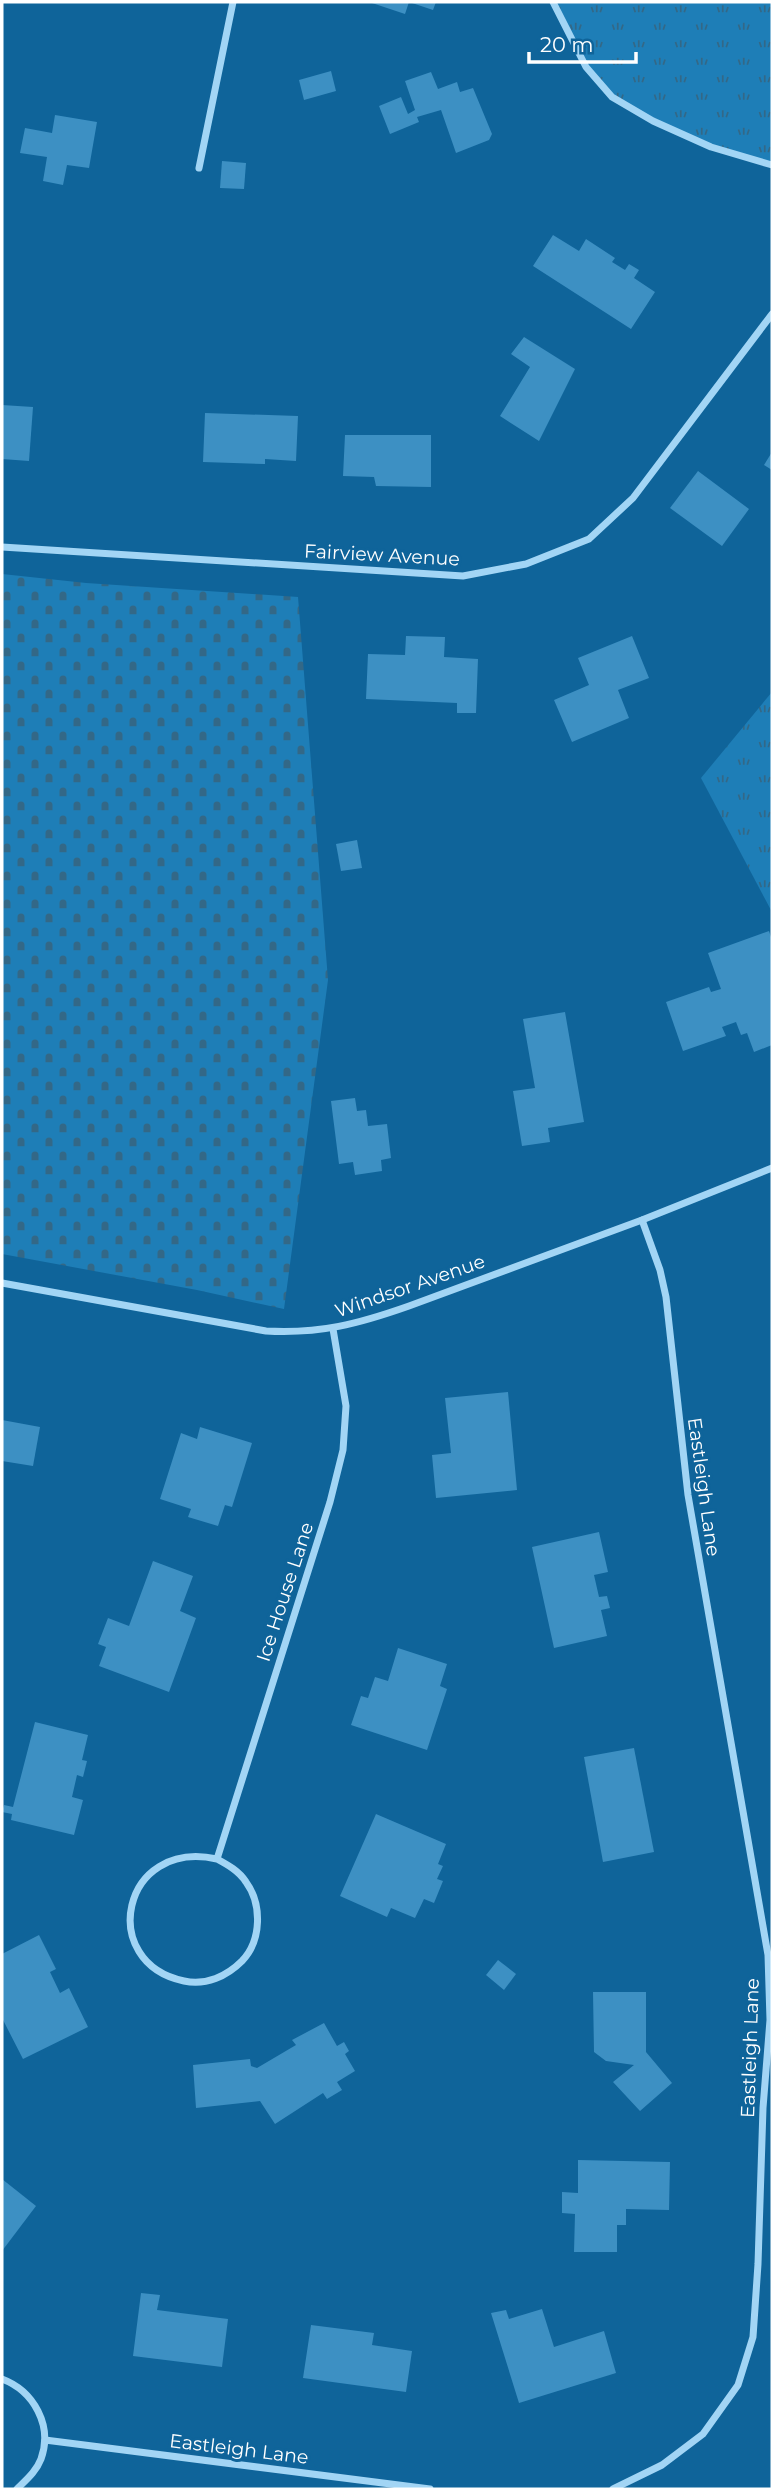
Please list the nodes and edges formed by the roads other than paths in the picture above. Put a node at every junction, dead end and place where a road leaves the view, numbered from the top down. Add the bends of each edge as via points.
1 (233, 2) edge
2 (553, 2) edge
3 (772, 165) edge
4 (199, 168) dead end
5 (772, 314) edge
6 (2, 547) edge
7 (772, 1168) edge
8 (642, 1220) junction
9 (2, 1283) edge
10 (333, 1329) junction
11 (217, 1859) junction
12 (2, 2379) edge
13 (45, 2440) junction
14 (17, 2489) edge
15 (430, 2489) edge
16 (613, 2489) edge

1 - 4 street
2 - 3 street via 586,67 612,97 711,147
5 - 6 street, Fairview Avenue via 634,498 589,539 526,564 463,576
7 - 8 street, Windsor Avenue
8 - 10 street, Windsor Avenue
8 - 16 street, Eastleigh Lane via 666,1297 688,1495 768,1955 770,2020 753,2337 738,2385 703,2434 662,2465
9 - 10 street, Windsor Avenue via 265,1331
10 - 11 street, Ice House Lane via 346,1406 343,1450
11 - 11 street via 199,1855 172,1859 148,1875 135,1895 130,1923 134,1939 142,1956 170,1978 189,1982 214,1979 244,1958 254,1942 258,1922 255,1900 234,1869
12 - 13 street via 22,2389 34,2402 43,2420
13 - 14 street via 41,2460
13 - 15 street, Eastleigh Lane

